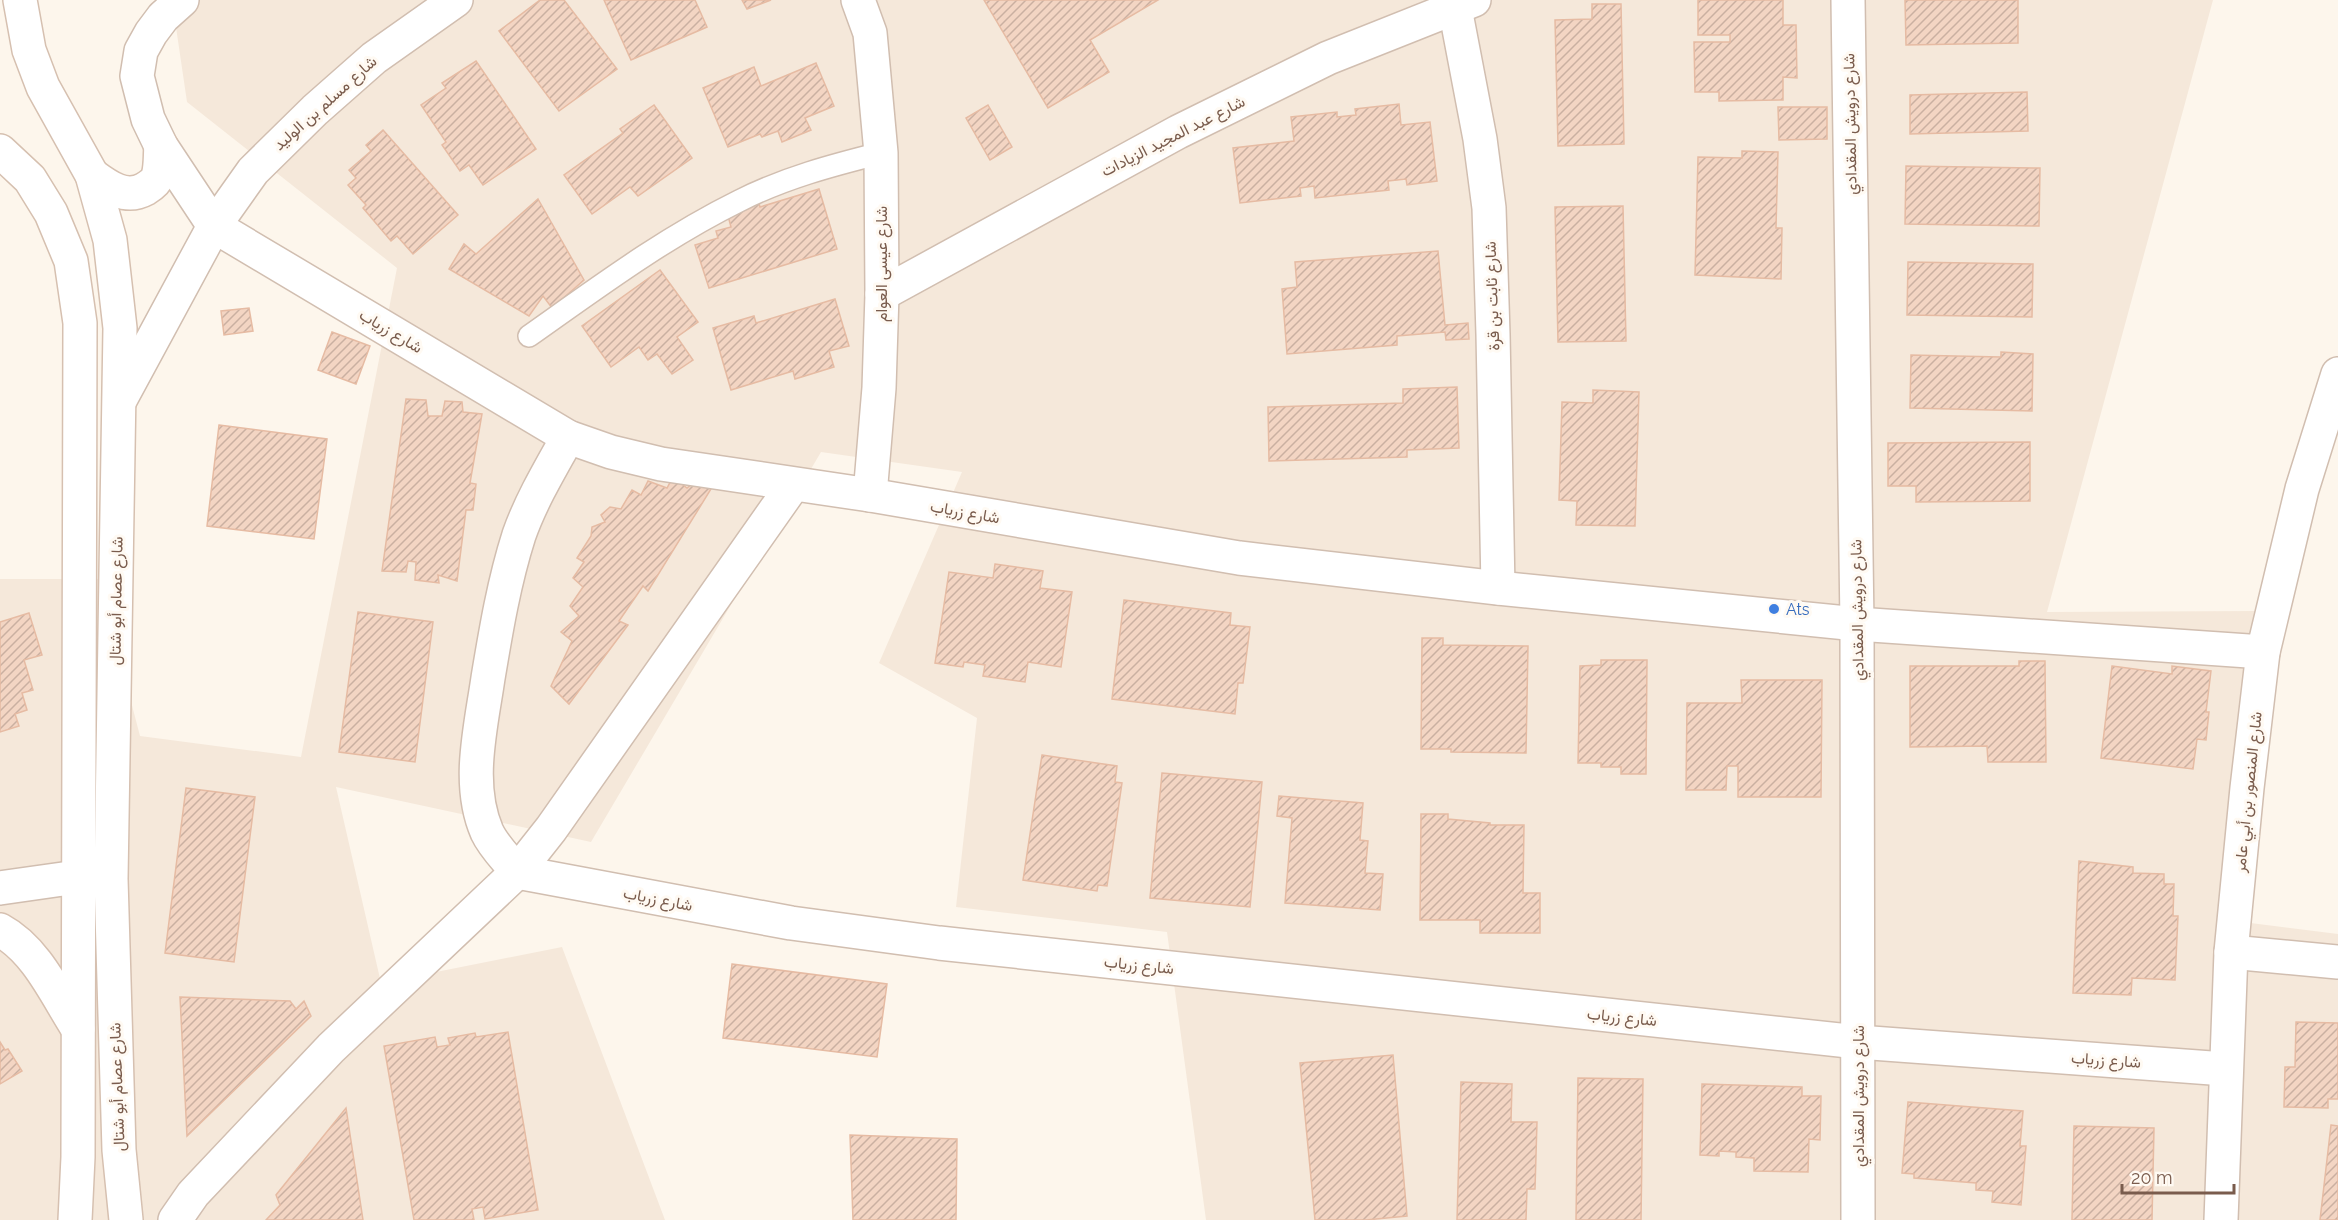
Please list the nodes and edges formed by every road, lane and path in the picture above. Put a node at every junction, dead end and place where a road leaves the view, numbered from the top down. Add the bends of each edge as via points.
1 (20, 0) edge
2 (182, 0) edge
3 (456, 0) edge
4 (858, 0) edge
5 (878, 0) edge
6 (1848, 0) edge
7 (1465, 4) edge
8 (870, 33) junction
9 (161, 146) junction
10 (0, 151) edge
11 (881, 153) junction
12 (92, 175) junction
13 (213, 226) junction
14 (882, 294) junction
15 (529, 336) dead end
16 (2338, 374) edge
17 (120, 400) junction
18 (568, 436) junction
19 (793, 485) junction
20 (870, 495) junction
21 (1498, 588) junction
22 (1857, 624) junction
23 (2263, 652) junction
24 (518, 872) junction
25 (77, 877) junction
26 (111, 879) junction
27 (0, 888) edge
28 (0, 930) edge
29 (2231, 952) junction
30 (2338, 963) edge
31 (78, 1029) junction
32 (1858, 1042) junction
33 (2225, 1069) junction
34 (75, 1220) edge
35 (126, 1220) edge
36 (176, 1220) edge
37 (1858, 1220) edge
38 (2221, 1220) edge

1 - 12 street, شارع عصام أبو شتال via 29,50 43,87
2 - 9 street via 151,33 141,51 137,76 148,119
3 - 13 street, شارع مسلم بن الوليد via 374,58 315,110 253,171
4 - 8 street, شارع عيسى العوام
5 - 8 street, شارع عيسى العوام
6 - 22 street, شارع درويش المقدادي
7 - 14 street, شارع عبد المجيد الزيادات via 1328,58 1178,132
7 - 21 street, شارع ثابت بن قرة via 1489,208
8 - 11 street, شارع عيسى العوام
9 - 12 street via 158,176 139,192 119,191
9 - 13 street
10 - 25 street via 30,179 51,213 72,261 80,323
11 - 14 street, شارع عيسى العوام
11 - 15 lane via 810,173 739,201 625,268
12 - 17 street, شارع عصام أبو شتال via 110,240 120,328
13 - 17 street, شارع مسلم بن الوليد
13 - 18 street, شارع زرياب
14 - 20 street, شارع عيسى العوام
16 - 23 street, شارع المنصور بن أبي عامر via 2302,489
17 - 26 street, شارع عصام أبو شتال
18 - 19 street, شارع زرياب via 661,464
18 - 24 street via 520,534 506,583 477,749 484,825 496,848
19 - 20 street, شارع زرياب
19 - 24 street
20 - 21 street, شارع زرياب via 1239,558
21 - 22 street, شارع زرياب
22 - 23 street, شارع زرياب
22 - 32 street, شارع درويش المقدادي
23 - 29 street, شارع المنصور بن أبي عامر
24 - 32 street, شارع زرياب via 791,923 939,943
24 - 36 street via 331,1048 193,1194
25 - 26 street
25 - 27 street
25 - 31 street
26 - 35 street, شارع عصام أبو شتال via 119,1150
28 - 31 street via 32,957
29 - 30 street
29 - 33 street, شارع المنصور بن أبي عامر
31 - 34 street
32 - 33 street, شارع زرياب
32 - 37 street, شارع درويش المقدادي
33 - 38 street, شارع المنصور بن أبي عامر

